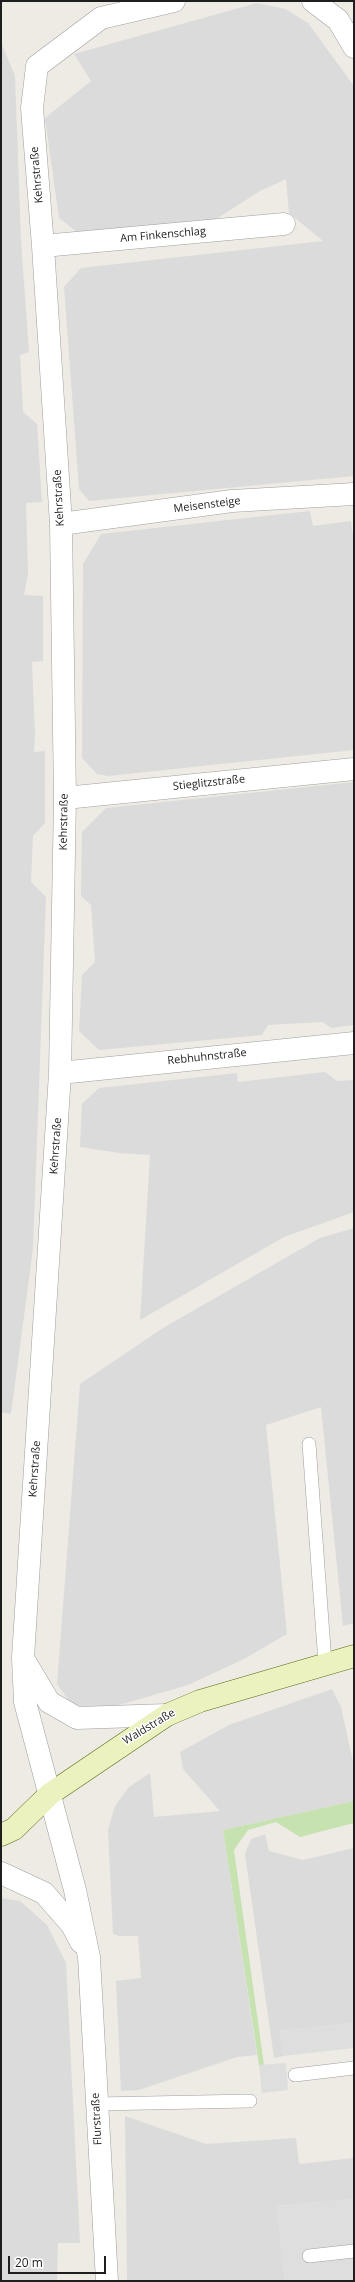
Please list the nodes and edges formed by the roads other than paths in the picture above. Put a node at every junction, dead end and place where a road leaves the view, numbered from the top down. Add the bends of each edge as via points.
1 (174, 1) edge
2 (314, 1) edge
3 (354, 47) edge
4 (284, 224) dead end
5 (43, 246) junction
6 (354, 494) edge
7 (61, 524) junction
8 (354, 769) edge
9 (65, 798) junction
10 (354, 1043) edge
11 (60, 1073) junction
12 (309, 1444) dead end
13 (354, 1656) edge
14 (23, 1658) junction
15 (325, 1663) junction
16 (167, 1715) junction
17 (50, 1794) junction
18 (7, 1832) edge
19 (1, 1873) edge
20 (88, 1957) junction
21 (354, 2068) edge
22 (295, 2075) dead end
23 (250, 2101) dead end
24 (96, 2104) junction
25 (354, 2250) edge
26 (309, 2256) dead end
27 (107, 2281) edge

1 - 5 street, Kehrstraße via 101,18 37,66 32,108
2 - 3 street via 338,20
4 - 5 street, Am Finkenschlag
5 - 7 street, Kehrstraße
6 - 7 street, Meisensteige via 232,501
7 - 9 street, Kehrstraße
8 - 9 street, Stieglitzstraße
9 - 11 street, Kehrstraße
10 - 11 street, Rebhuhnstraße
11 - 14 street, Kehrstraße
12 - 15 lane
13 - 15 street, Waldstraße
14 - 16 street via 49,1702 77,1718
14 - 17 street, Kehrstraße via 25,1702
15 - 16 street, Waldstraße via 200,1701
16 - 17 street, Waldstraße
17 - 18 street, Waldstraße
17 - 20 street, Flurstraße via 75,1890
19 - 20 street, Flurstraße via 44,1893 72,1925
20 - 24 street, Flurstraße
21 - 22 lane
23 - 24 lane
24 - 27 street, Flurstraße
25 - 26 lane

